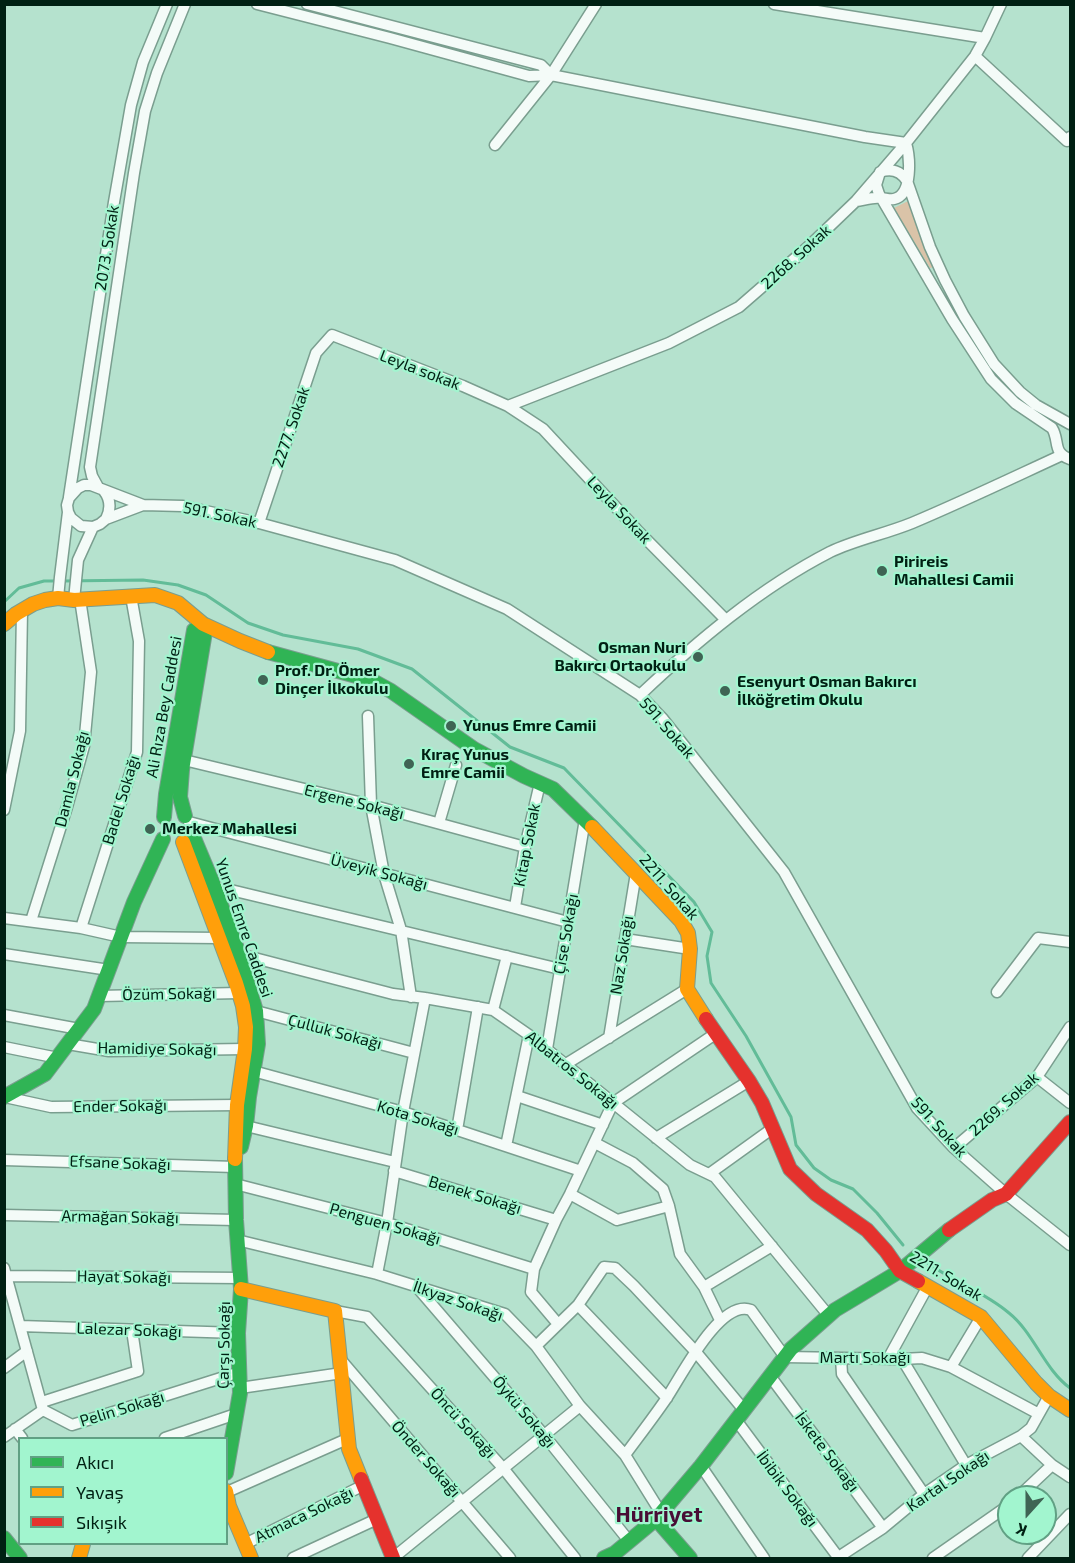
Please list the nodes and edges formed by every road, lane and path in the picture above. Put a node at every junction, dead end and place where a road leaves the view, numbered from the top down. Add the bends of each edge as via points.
1 (167, 4) edge
2 (185, 4) edge
3 (257, 4) edge
4 (307, 4) edge
5 (596, 4) edge
6 (774, 4) edge
7 (1001, 4) edge
8 (985, 38) junction
9 (975, 56) junction
10 (551, 75) junction
11 (1071, 137) edge
12 (906, 143) junction
13 (495, 145) dead end
14 (880, 172) junction
15 (907, 181) junction
16 (881, 197) junction
17 (856, 201) junction
18 (332, 335) joint
19 (508, 406) junction
20 (1071, 425) edge
21 (1057, 439) junction
22 (1066, 457) edge
23 (101, 489) junction
24 (69, 498) junction
25 (143, 506) junction
26 (68, 512) junction
27 (106, 519) junction
28 (259, 523) junction
29 (93, 527) junction
30 (59, 596) junction
31 (131, 596) junction
32 (76, 597) junction
33 (22, 610) junction
34 (726, 620) junction
35 (4, 624) edge
36 (203, 624) junction
37 (640, 695) junction
38 (368, 717) dead end
39 (183, 760) junction
40 (456, 765) dead end
41 (540, 783) junction
42 (371, 806) junction
43 (4, 810) edge
44 (164, 817) junction
45 (585, 819) junction
46 (439, 823) junction
47 (187, 828) junction
48 (163, 839) junction
49 (525, 847) junction
50 (636, 873) junction
51 (384, 874) junction
52 (214, 886) junction
53 (515, 907) junction
54 (4, 918) edge
55 (31, 921) junction
56 (568, 922) junction
57 (81, 928) junction
58 (401, 930) junction
59 (121, 938) junction
60 (218, 938) junction
61 (625, 939) junction
62 (1071, 942) edge
63 (690, 949) junction
64 (4, 954) edge
65 (239, 954) junction
66 (507, 956) junction
67 (560, 969) junction
68 (109, 970) junction
69 (687, 989) junction
70 (997, 992) dead end
71 (239, 993) junction
72 (99, 996) junction
73 (411, 997) junction
74 (425, 998) junction
75 (478, 1007) junction
76 (493, 1010) junction
77 (256, 1011) junction
78 (4, 1015) edge
79 (1071, 1027) edge
80 (79, 1029) junction
81 (716, 1034) junction
82 (530, 1035) junction
83 (609, 1038) junction
84 (68, 1044) junction
85 (4, 1047) edge
86 (245, 1049) junction
87 (547, 1049) junction
88 (414, 1053) junction
89 (58, 1058) junction
90 (566, 1064) junction
91 (253, 1071) junction
92 (1037, 1077) junction
93 (749, 1081) junction
94 (517, 1096) junction
95 (5, 1097) edge
96 (613, 1103) junction
97 (1071, 1103) edge
98 (237, 1105) junction
99 (403, 1112) junction
100 (1071, 1122) edge
101 (603, 1125) junction
102 (246, 1126) junction
103 (773, 1128) junction
104 (457, 1130) junction
105 (656, 1138) junction
106 (594, 1143) junction
107 (506, 1146) junction
108 (954, 1148) junction
109 (4, 1160) edge
110 (395, 1166) junction
111 (235, 1167) junction
112 (581, 1171) junction
113 (709, 1174) junction
114 (235, 1184) junction
115 (570, 1194) junction
116 (1006, 1194) junction
117 (669, 1206) junction
118 (4, 1215) edge
119 (236, 1220) junction
120 (556, 1220) junction
121 (387, 1223) junction
122 (237, 1240) junction
123 (1071, 1245) edge
124 (772, 1246) junction
125 (534, 1269) junction
126 (900, 1271) junction
127 (6, 1272) edge
128 (377, 1274) junction
129 (241, 1283) junction
130 (416, 1285) junction
131 (928, 1286) junction
132 (704, 1287) junction
133 (578, 1305) junction
134 (335, 1311) junction
135 (829, 1316) junction
136 (981, 1317) junction
137 (720, 1320) junction
138 (558, 1324) junction
139 (20, 1326) junction
140 (132, 1330) junction
141 (238, 1334) junction
142 (536, 1346) junction
143 (27, 1351) junction
144 (695, 1351) junction
145 (785, 1357) junction
146 (841, 1358) junction
147 (888, 1359) junction
148 (902, 1359) junction
149 (341, 1367) junction
150 (951, 1367) junction
151 (4, 1368) edge
152 (240, 1372) junction
153 (770, 1376) junction
154 (240, 1388) junction
155 (1049, 1396) junction
156 (667, 1398) junction
157 (43, 1406) junction
158 (580, 1406) junction
159 (1071, 1410) edge
160 (236, 1414) junction
161 (1038, 1414) junction
162 (740, 1415) junction
163 (15, 1429) junction
164 (544, 1435) junction
165 (1021, 1436) junction
166 (4, 1437) edge
167 (21, 1437) edge
168 (168, 1437) edge
169 (347, 1439) junction
170 (625, 1455) junction
171 (228, 1461) edge
172 (966, 1465) junction
173 (701, 1466) junction
174 (1052, 1466) junction
175 (503, 1468) junction
176 (1071, 1476) edge
177 (364, 1485) junction
178 (1031, 1485) edge
179 (228, 1490) edge
180 (924, 1494) junction
181 (228, 1501) edge
182 (462, 1502) junction
183 (997, 1513) edge
184 (1071, 1514) edge
185 (658, 1516) junction
186 (377, 1519) junction
187 (883, 1528) junction
188 (4, 1538) edge
189 (629, 1541) junction
190 (245, 1544) junction
191 (316, 1553) edge
192 (613, 1557) edge
193 (20, 1558) edge
194 (251, 1558) edge
195 (293, 1558) edge
196 (393, 1558) edge
197 (510, 1558) edge
198 (575, 1558) edge
199 (690, 1558) edge
200 (764, 1558) edge
201 (837, 1558) edge
202 (933, 1558) edge
203 (1028, 1558) edge

1 - 24 street, 2073. Sokak via 143,62 131,105
2 - 23 street, 2073. Sokak via 145,111 134,173 90,467
3 - 10 street via 529,76
4 - 10 street via 541,65
5 - 10 street
6 - 8 street
7 - 8 street, 2268. Sokak
8 - 9 street, 2268. Sokak
9 - 11 street via 1068,141
9 - 12 street, 2268. Sokak
10 - 12 street
10 - 13 street
12 - 14 street, 2268. Sokak
12 - 15 street
14 - 15 street via 896,171
14 - 16 street via 876,189
14 - 17 street, 2268. Sokak
15 - 16 street via 901,196 892,200
15 - 20 street via 945,280 994,364 1035,405
16 - 17 street
16 - 21 street via 991,379 1015,403 1052,428
17 - 19 street, 2268. Sokak via 739,307 669,343
18 - 19 street, Leyla sokak
18 - 28 street, 2277. Sokak via 316,353
19 - 34 street, Leyla Sokak via 543,429
20 - 21 street
21 - 22 street via 1058,451
22 - 34 street via 910,524 831,552 782,580
23 - 24 street via 84,485
23 - 25 street
23 - 27 street via 109,501
24 - 26 street
25 - 27 street
25 - 28 street, 591. Sokak via 183,506
26 - 29 street via 81,526
26 - 30 street
27 - 29 street
28 - 37 street, 591. Sokak via 395,560 507,609
29 - 32 street via 78,560
30 - 32 street, 2211. Sokak
30 - 33 street
31 - 32 street, 2211. Sokak
31 - 36 street, 2211. Sokak via 155,595 178,603
31 - 57 street, Badel Sokağı via 139,641 137,752
32 - 55 street, Damla Sokağı via 91,672 84,746
33 - 35 street
33 - 43 street via 20,731
34 - 37 street
36 - 39 street, Ali Rıza Bey Caddesi via 206,633
36 - 41 street, 2211. Sokak via 272,653 371,680 474,749
36 - 44 street, Ali Rıza Bey Caddesi via 194,630
37 - 108 street, 591. Sokak via 784,872 917,1108
38 - 42 street
39 - 42 street, Ergene Sokağı
39 - 47 street, Ali Rıza Bey Caddesi via 180,797
40 - 46 street
41 - 45 street, 2211. Sokak via 553,789
41 - 49 street, Kitap Sokak
42 - 46 street, Ergene Sokağı
42 - 51 street
44 - 47 street via 175,813
44 - 48 street via 159,828
45 - 50 street, 2211. Sokak
45 - 56 street, Çise Sokağı
46 - 49 street, Ergene Sokağı
47 - 48 street via 175,845
47 - 51 street, Üveyik Sokağı
47 - 52 street, Yunus Emre Caddesi
47 - 60 street, Yunus Emre Caddesi
48 - 59 street
49 - 53 street, Kitap Sokak
50 - 61 street, Naz Sokağı
50 - 63 street, 2211. Sokak via 681,921
51 - 53 street, Üveyik Sokağı
51 - 58 street
52 - 58 street
52 - 65 street, Yunus Emre Caddesi
53 - 56 street, Üveyik Sokağı
54 - 55 street
55 - 57 street
56 - 67 street, Çise Sokağı
57 - 59 street
58 - 66 street
58 - 73 street
59 - 60 street
59 - 68 street
60 - 71 street, Yunus Emre Caddesi
61 - 63 street
61 - 83 street, Naz Sokağı
62 - 70 street via 1038,938
63 - 69 street, 2211. Sokak
64 - 68 street
65 - 73 street, Albatros Sokağı
65 - 77 street, Yunus Emre Caddesi
66 - 67 street
66 - 76 street
67 - 87 street, Çise Sokağı
68 - 72 street
69 - 81 street, 2211. Sokak
69 - 83 street
71 - 72 street, Özüm Sokağı
71 - 86 street, Yunus Emre Caddesi via 246,1027
72 - 80 street
73 - 74 street, Albatros Sokağı
74 - 75 street, Albatros Sokağı
74 - 88 street
75 - 76 street, Albatros Sokağı
75 - 104 street
76 - 82 street, Albatros Sokağı
77 - 88 street, Çulluk Sokağı
77 - 91 street, Yunus Emre Caddesi via 258,1044
78 - 80 street
79 - 92 street, 2269. Sokak
80 - 84 street
81 - 93 street, 2211. Sokak
81 - 96 street
82 - 87 street, Albatros Sokağı
82 - 94 street
83 - 90 street
84 - 86 street, Hamidiye Sokağı via 109,1051
84 - 89 street
85 - 89 street
86 - 98 street, Yunus Emre Caddesi
87 - 90 street, Albatros Sokağı
88 - 99 street
89 - 95 street via 45,1074
90 - 96 street, Albatros Sokağı
91 - 99 street, Kota Sokağı
91 - 102 street, Yunus Emre Caddesi
92 - 97 street
92 - 108 street, 2269. Sokak
93 - 103 street, 2211. Sokak
93 - 105 street
94 - 101 street
94 - 107 street
95 - 98 street, Ender Sokağı via 51,1107
96 - 101 street
96 - 105 street, Albatros Sokağı
98 - 111 street, Yunus Emre Caddesi
99 - 104 street, Kota Sokağı
99 - 110 street
100 - 116 street
101 - 106 street
102 - 110 street, Benek Sokağı
102 - 111 street, Yunus Emre Caddesi
103 - 113 street
103 - 126 street, 2211. Sokak via 790,1169 816,1194 867,1230
104 - 107 street, Kota Sokağı
105 - 113 street, Albatros Sokağı via 690,1165
106 - 112 street
106 - 117 street via 633,1162 663,1189
107 - 112 street, Kota Sokağı
108 - 116 street, 591. Sokak
109 - 111 street, Efsane Sokağı
110 - 120 street, Benek Sokağı
110 - 121 street
111 - 114 street, Çarşı Sokağı
112 - 115 street
113 - 124 street, Albatros Sokağı
114 - 119 street, Çarşı Sokağı
114 - 121 street, Penguen Sokağı
115 - 117 street via 617,1220
115 - 120 street
116 - 123 street, 591. Sokak
116 - 126 street via 941,1236
117 - 132 street via 680,1254
118 - 119 street, Armağan Sokağı
119 - 122 street, Çarşı Sokağı
120 - 125 street
121 - 125 street, Penguen Sokağı
121 - 128 street
122 - 128 street, İlkyaz Sokağı
122 - 129 street, Çarşı Sokağı
124 - 132 street
124 - 135 street, Albatros Sokağı
125 - 138 street via 531,1292
126 - 131 street, 2211. Sokak
126 - 135 street
127 - 129 street, Hayat Sokağı
127 - 139 street
128 - 130 street, İlkyaz Sokağı
129 - 134 street
129 - 141 street, Çarşı Sokağı
130 - 142 street, İlkyaz Sokağı via 505,1314
130 - 164 street, Öykü Sokağı
131 - 136 street, 2211. Sokak
131 - 147 street
132 - 137 street
133 - 138 street
133 - 144 street, İbibik Sokağı via 604,1267 615,1268
133 - 156 street
134 - 149 street
134 - 175 street, Öncü Sokağı via 367,1317
135 - 145 street
136 - 150 street
136 - 155 street, 2211. Sokak
137 - 144 street
137 - 145 street via 738,1308 751,1310
138 - 142 street
139 - 140 street, Lalezar Sokağı
139 - 143 street
140 - 141 street, Lalezar Sokağı
140 - 157 street via 138,1371
141 - 152 street, Çarşı Sokağı
142 - 158 street, İlkyaz Sokağı
143 - 151 street
143 - 157 street
144 - 156 street
144 - 162 street, İbibik Sokağı
145 - 146 street, Martı Sokağı
145 - 153 street
146 - 147 street, Martı Sokağı
146 - 180 street via 842,1374
147 - 148 street, Martı Sokağı
148 - 150 street, Martı Sokağı via 922,1358
148 - 172 street
149 - 154 street
149 - 169 street
149 - 182 street, Önder Sokağı
150 - 161 street, Martı Sokağı
152 - 154 street, Çarşı Sokağı
152 - 157 street, Pelin Sokağı via 72,1425
153 - 162 street
153 - 187 street, İskete Sokağı
154 - 160 street, Çarşı Sokağı
155 - 159 street, 2211. Sokak
155 - 161 street, Kartal Sokağı
156 - 170 street
157 - 163 street
158 - 164 street
158 - 170 street, İlkyaz Sokağı
160 - 168 street
160 - 171 street, Çarşı Sokağı
161 - 165 street, Kartal Sokağı via 1031,1428
162 - 173 street
162 - 201 street, İbibik Sokağı
163 - 166 street
163 - 167 street
164 - 175 street
164 - 189 street, Öykü Sokağı
165 - 172 street, Kartal Sokağı
165 - 174 street
169 - 177 street
169 - 179 street
170 - 185 street, İlkyaz Sokağı
172 - 180 street, Kartal Sokağı
173 - 185 street
173 - 200 street
174 - 176 street
174 - 178 street
175 - 182 street
175 - 198 street, Öncü Sokağı
177 - 186 street
177 - 190 street, Atmaca Sokağı
180 - 187 street, Kartal Sokağı
181 - 190 street
182 - 196 street
182 - 197 street, Önder Sokağı
183 - 202 street
184 - 203 street
185 - 189 street
185 - 199 street
186 - 191 street
186 - 196 street
187 - 201 street, Kartal Sokağı
188 - 193 street
189 - 192 street
190 - 194 street
191 - 195 street

